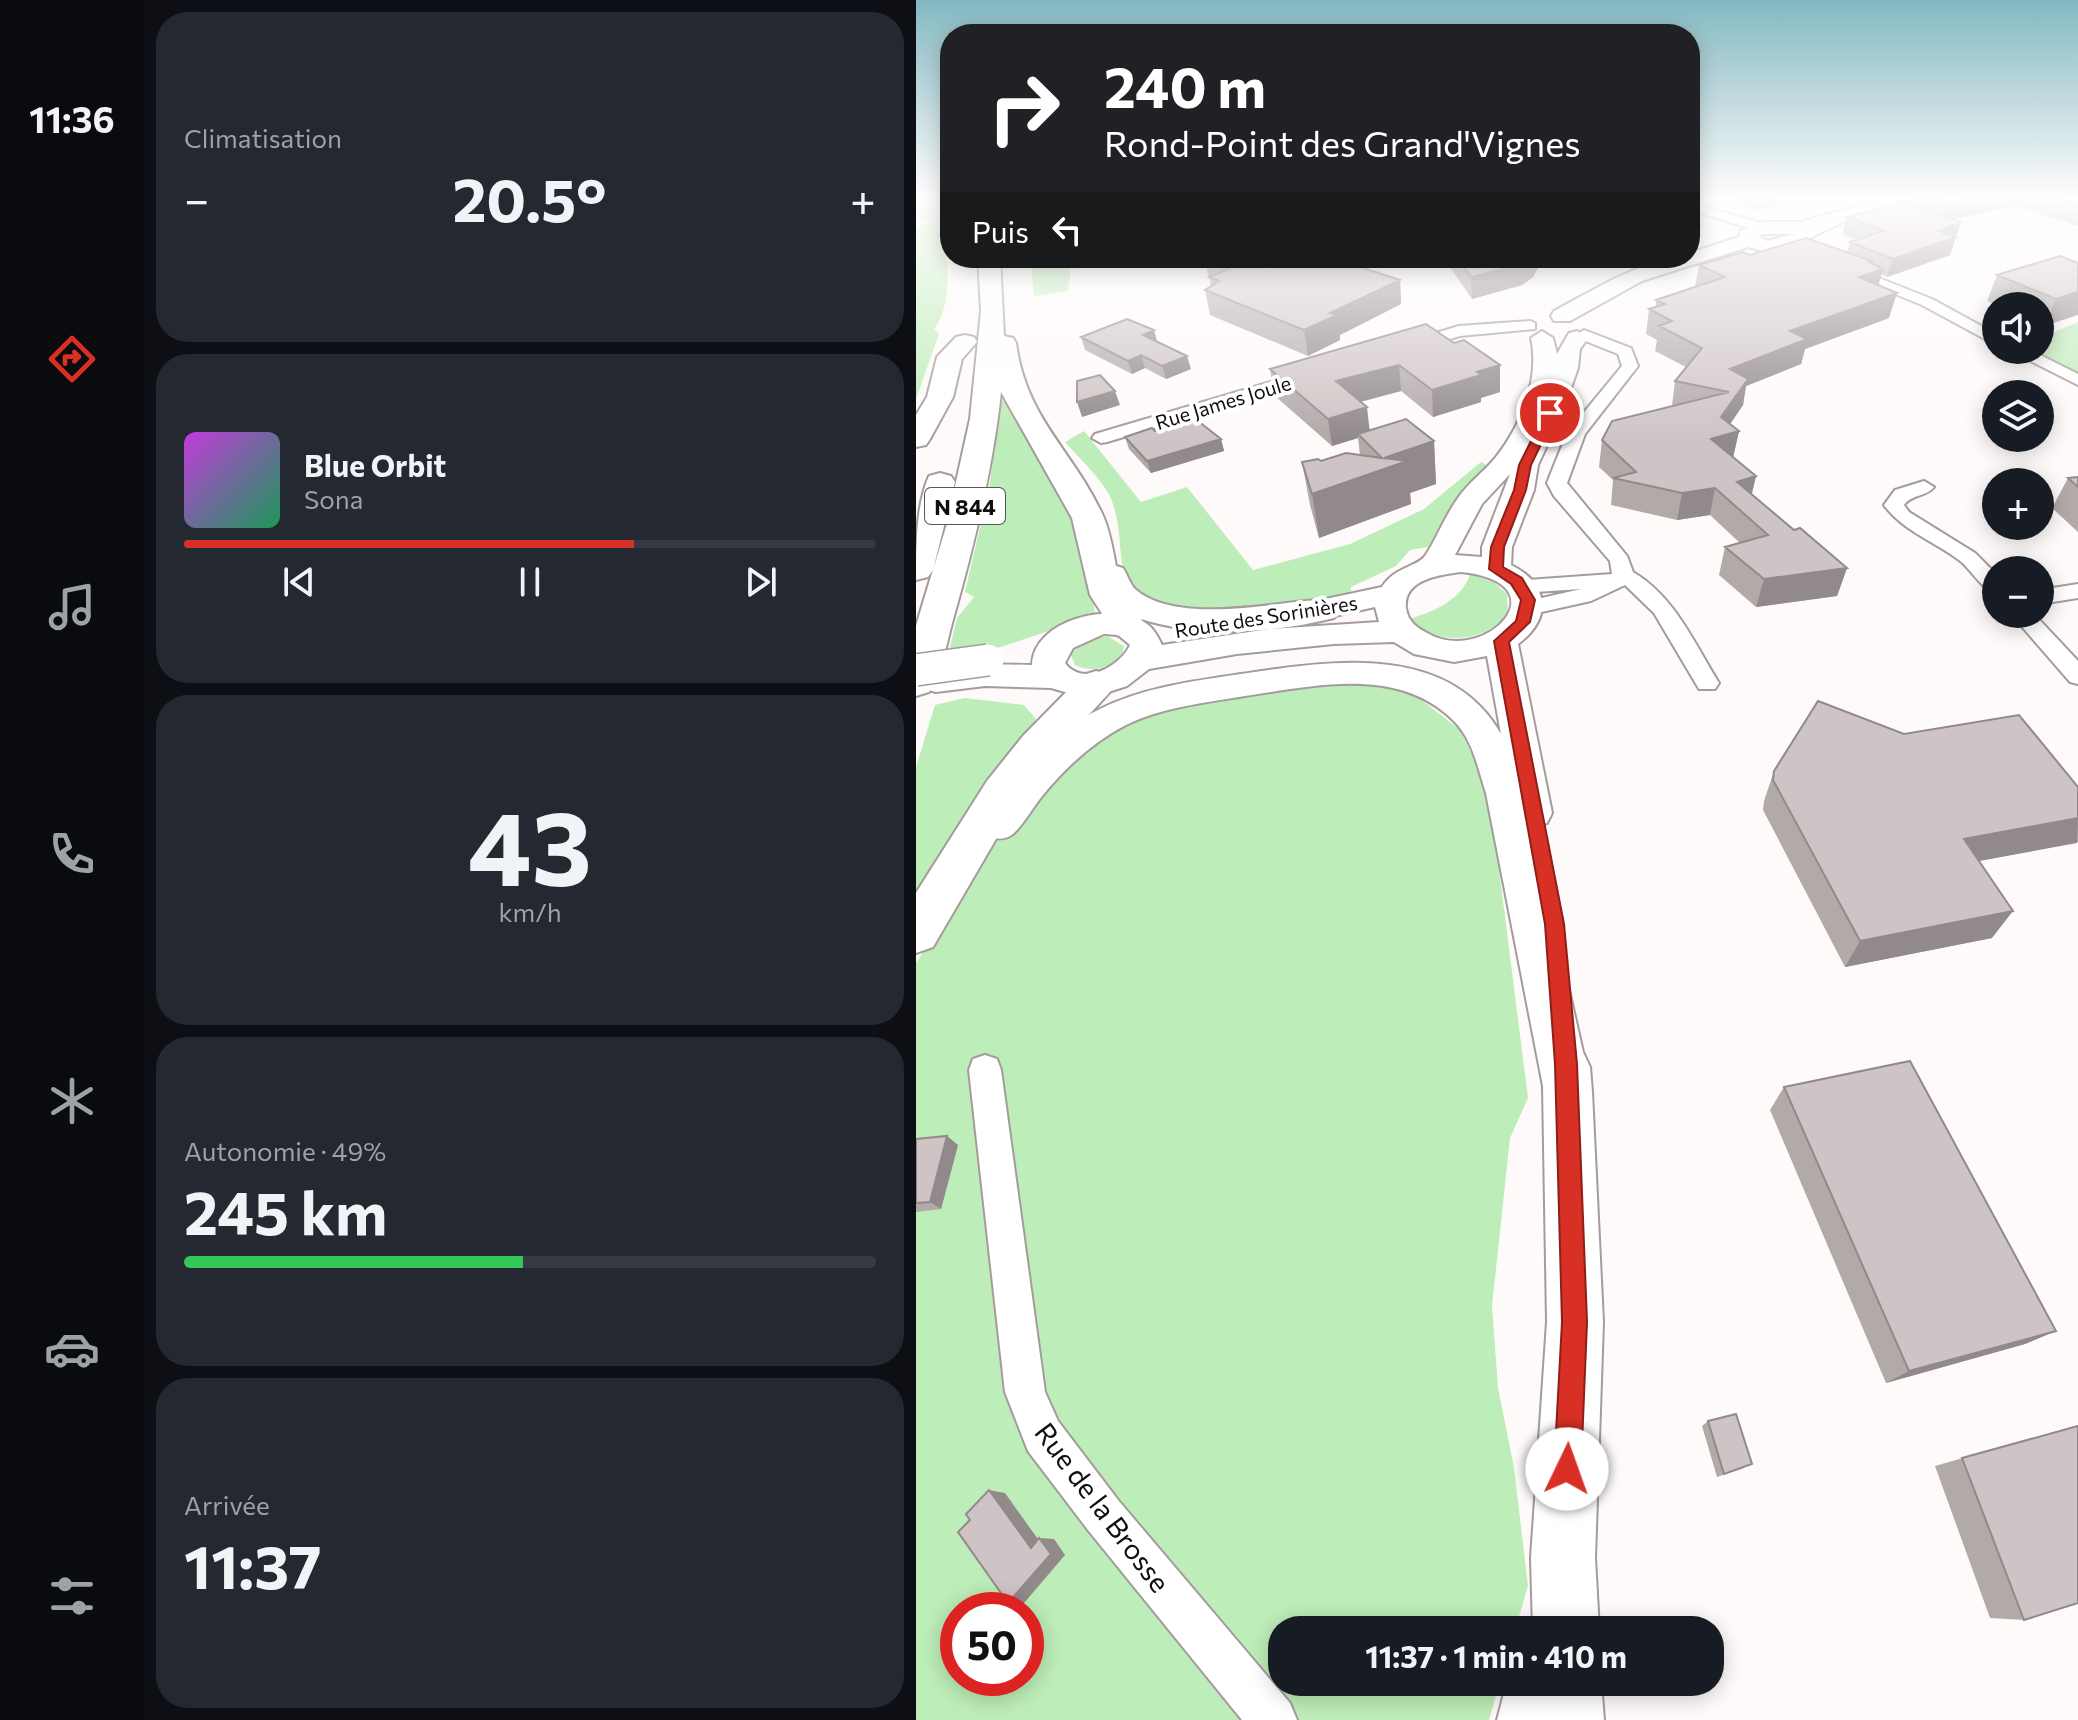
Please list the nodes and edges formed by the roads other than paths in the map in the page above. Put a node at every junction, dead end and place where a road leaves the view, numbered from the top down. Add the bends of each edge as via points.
1 (983, 278) edge
2 (1650, 278) edge
3 (1869, 278) edge
4 (972, 313) junction
5 (1576, 327) junction
6 (1536, 332) junction
7 (1982, 332) edge
8 (1386, 353) edge
9 (2045, 364) edge
10 (1330, 370) edge
11 (2078, 380) edge
12 (1101, 438) dead end
13 (916, 439) edge
14 (1924, 487) dead end
15 (1100, 560) junction
16 (1435, 565) junction
17 (916, 570) edge
18 (1982, 572) edge
19 (1620, 578) junction
20 (1515, 588) junction
21 (2078, 591) edge
22 (1391, 594) junction
23 (2054, 595) edge
24 (1322, 610) junction
25 (2035, 628) edge
26 (1399, 632) junction
27 (1137, 641) junction
28 (1501, 641) junction
29 (1447, 650) junction
30 (1057, 660) junction
31 (986, 667) junction
32 (916, 670) edge
33 (2078, 676) edge
34 (916, 683) edge
35 (1707, 683) dead end
36 (1096, 684) junction
37 (927, 917) edge
38 (1543, 978) junction
39 (985, 1070) dead end
40 (1568, 1092) junction
41 (1563, 1558) junction
42 (1553, 1616) edge
43 (1565, 1616) edge
44 (1538, 1696) edge
45 (1568, 1696) edge
46 (1273, 1720) edge
47 (1532, 1720) edge
48 (1569, 1720) edge

1 - 4 highway, N 844
2 - 5 main road via 1628,288
3 - 7 street
4 - 13 highway via 950,357 940,397
4 - 15 highway via 1004,335 1004,364 1013,394 1078,497
4 - 17 highway, N 844 via 948,448
4 - 34 highway, N 844 via 988,375 974,466
5 - 6 main road via 1557,341
5 - 19 street via 1625,351 1630,366 1576,433 1557,483 1620,560
5 - 20 main road via 1550,413 1525,465 1497,547
6 - 8 street via 1459,331
6 - 16 main road via 1547,356 1546,377 1524,433 1508,460 1475,493
9 - 11 street
10 - 12 street, Rue James Joule
14 - 18 street via 1902,494 1894,505
15 - 24 highway via 1120,595 1162,614 1207,618
15 - 27 highway via 1106,593
16 - 20 main road via 1461,563
16 - 22 main road via 1408,576
19 - 20 street via 1583,596
19 - 35 street via 1641,583 1657,600
20 - 28 main road via 1523,622
21 - 23 street
22 - 24 main road, Route des Sorinières
22 - 26 main road via 1388,612
24 - 27 main road, Route des Sorinières
25 - 33 street
26 - 27 main road, Route des Sorinières via 1182,651
26 - 29 main road
27 - 30 main road via 1091,626
27 - 36 main road via 1123,676
28 - 29 main road
28 - 40 main road via 1554,924
29 - 38 main road via 1489,719 1513,785 1531,859
30 - 31 main road
30 - 36 main road via 1071,684
31 - 32 main road, bridge
31 - 34 main road
36 - 37 highway via 1002,792
37 - 38 main road via 1048,762 1096,725 1128,709 1193,692 1308,675 1376,674 1445,697 1481,731 1505,793
38 - 40 main road
39 - 46 street, Rue de la Brosse via 1025,1392 1043,1436
40 - 41 main road via 1575,1322
41 - 42 main road
41 - 43 main road
44 - 47 main road
45 - 48 main road

